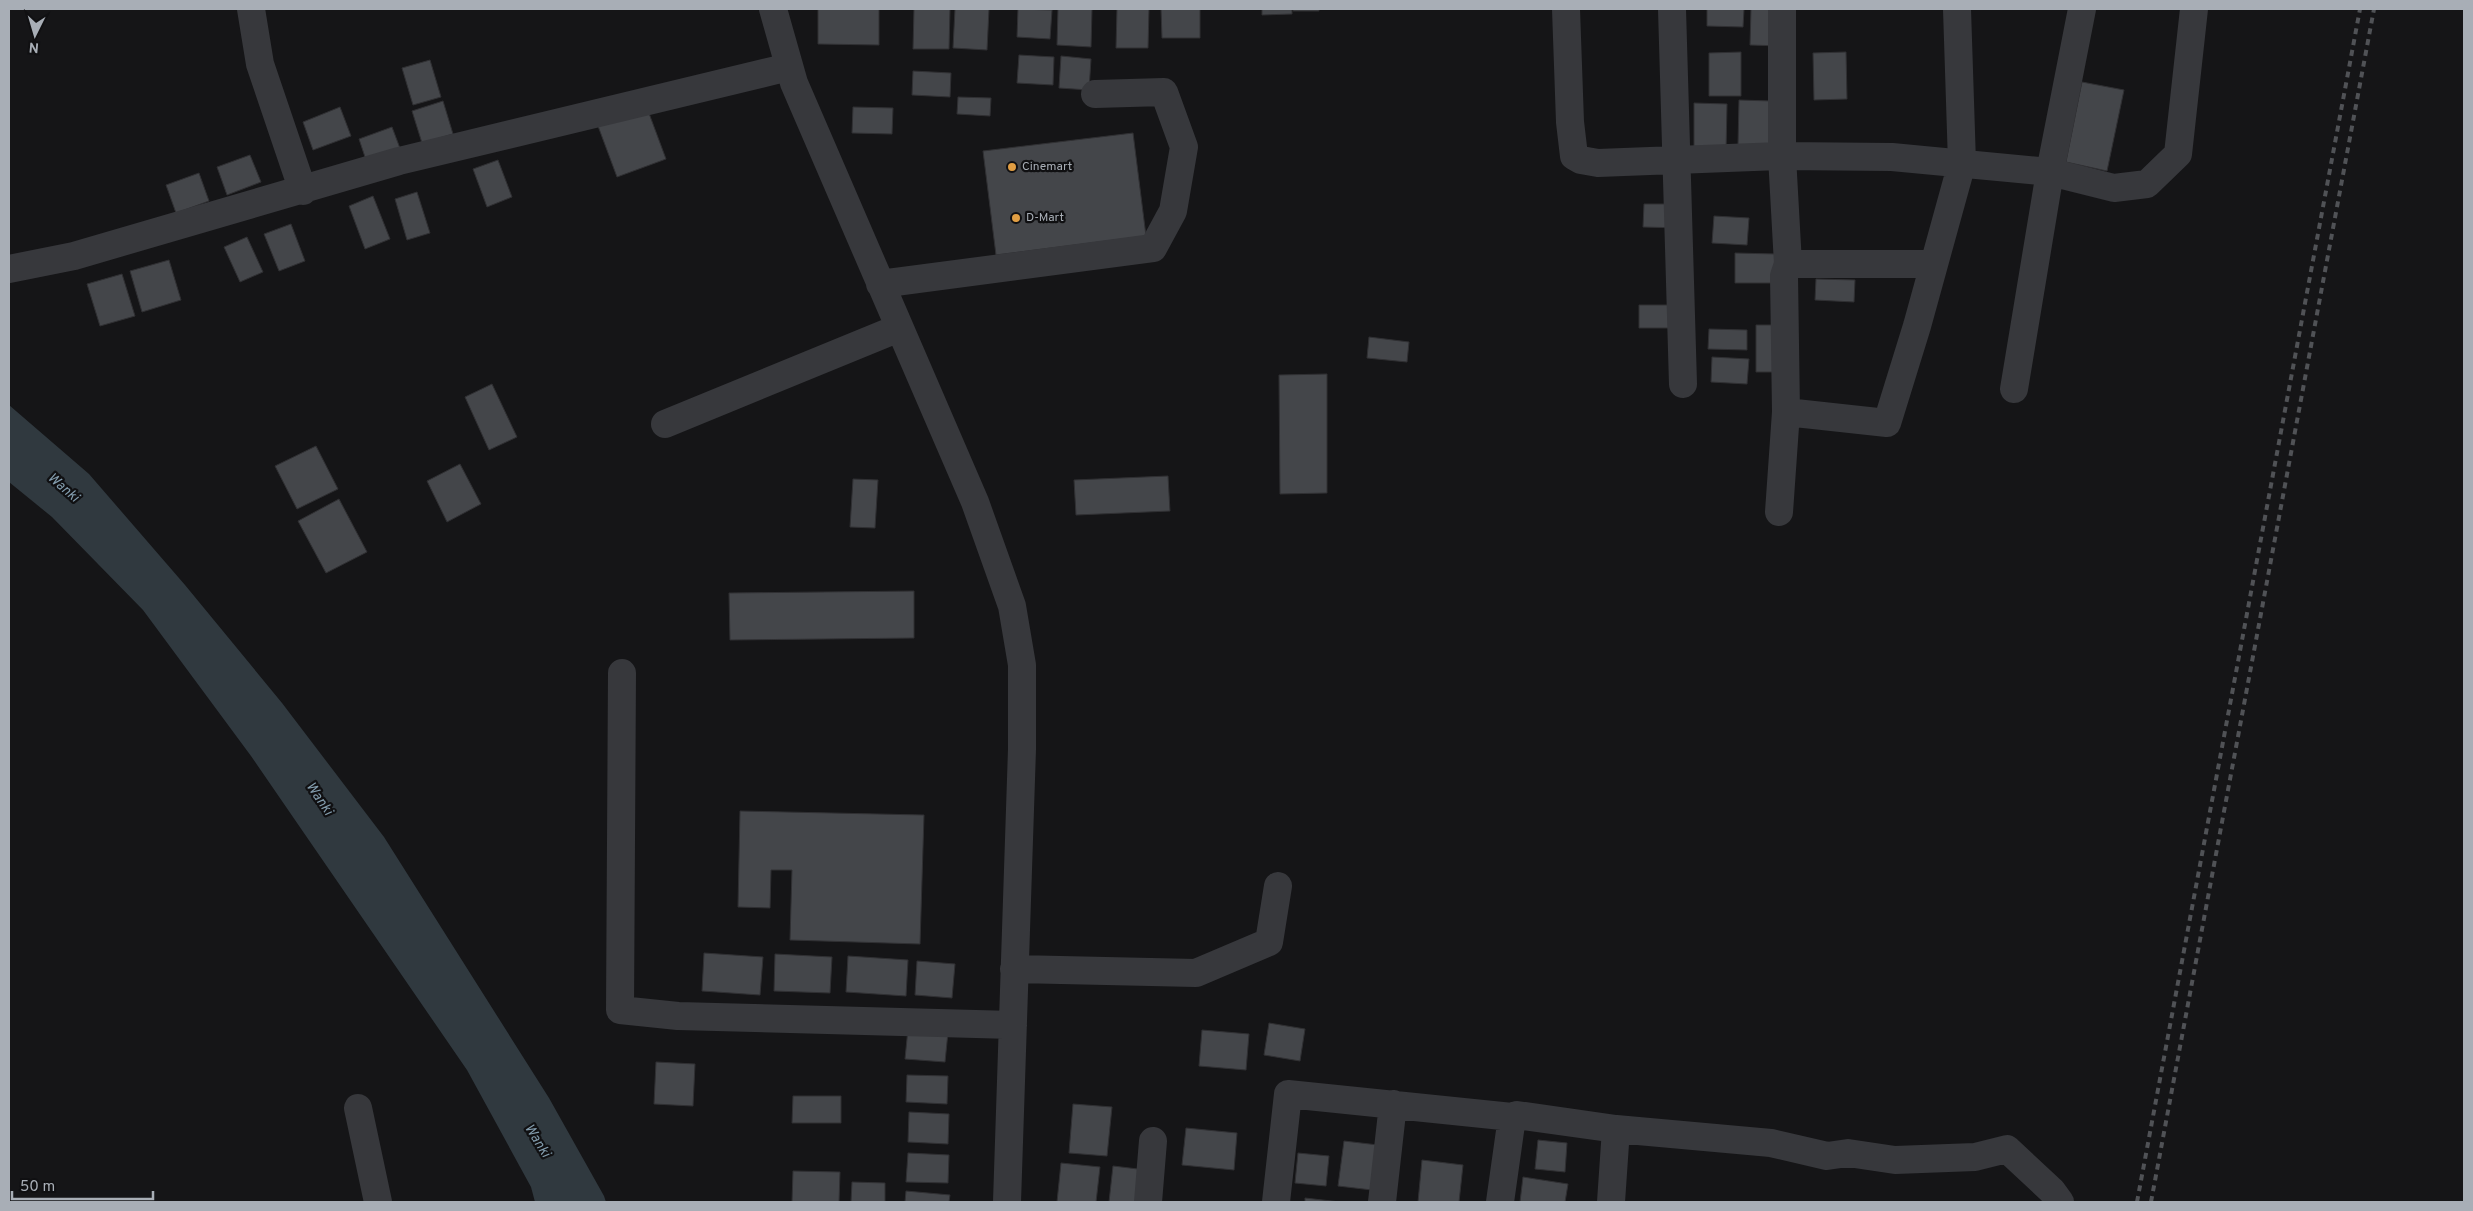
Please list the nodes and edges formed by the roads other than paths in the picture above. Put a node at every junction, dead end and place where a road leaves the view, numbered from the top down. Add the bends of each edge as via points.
1 (251, 9) edge
2 (773, 9) edge
3 (1566, 9) edge
4 (1672, 9) edge
5 (1782, 9) edge
6 (1957, 9) edge
7 (2082, 9) edge
8 (2194, 9) edge
9 (789, 66) junction
10 (1095, 94) dead end
11 (1782, 156) junction
12 (1676, 160) junction
13 (1962, 163) junction
14 (2050, 172) junction
15 (303, 191) junction
16 (1788, 264) junction
17 (1934, 264) junction
18 (9, 269) edge
19 (880, 284) junction
20 (899, 328) junction
21 (1683, 384) dead end
22 (2014, 389) dead end
23 (1786, 412) junction
24 (665, 424) dead end
25 (1779, 512) dead end
26 (622, 673) dead end
27 (1278, 886) dead end
28 (1014, 969) junction
29 (1012, 1025) junction
30 (1393, 1104) junction
31 (358, 1108) dead end
32 (1512, 1117) junction
33 (1616, 1130) junction
34 (1153, 1141) dead end
35 (378, 1202) edge
36 (1007, 1202) edge
37 (1148, 1202) edge
38 (1276, 1202) edge
39 (1382, 1202) edge
40 (1500, 1202) edge
41 (1611, 1202) edge
42 (2060, 1202) edge

1 - 15 street via 260,64
2 - 9 street
3 - 12 street via 1574,156 1598,163
4 - 12 street
5 - 11 street
6 - 13 street
7 - 14 street
8 - 14 street via 2178,154 2147,184 2114,188
9 - 15 street via 399,161
9 - 19 street
10 - 19 street via 1164,92 1184,147 1172,211 1153,248
11 - 12 street
11 - 13 street via 1892,157
11 - 16 street
12 - 21 street
13 - 14 street
13 - 17 street
14 - 22 street
15 - 18 street via 74,256
16 - 17 street
16 - 23 street via 1784,276
17 - 23 street via 1887,423
19 - 20 street
20 - 24 street
20 - 28 street via 974,502 1012,606 1022,665
23 - 25 street
26 - 29 street via 620,1010 678,1016
27 - 28 street via 1269,942 1196,974
28 - 29 street
29 - 36 street
30 - 32 street
30 - 38 street via 1288,1094
30 - 39 street
31 - 35 street
32 - 33 street via 1517,1114
32 - 40 street
33 - 41 street
33 - 42 street via 1771,1143 1827,1156 1848,1153 1895,1160 1975,1157 2007,1149
34 - 37 street

